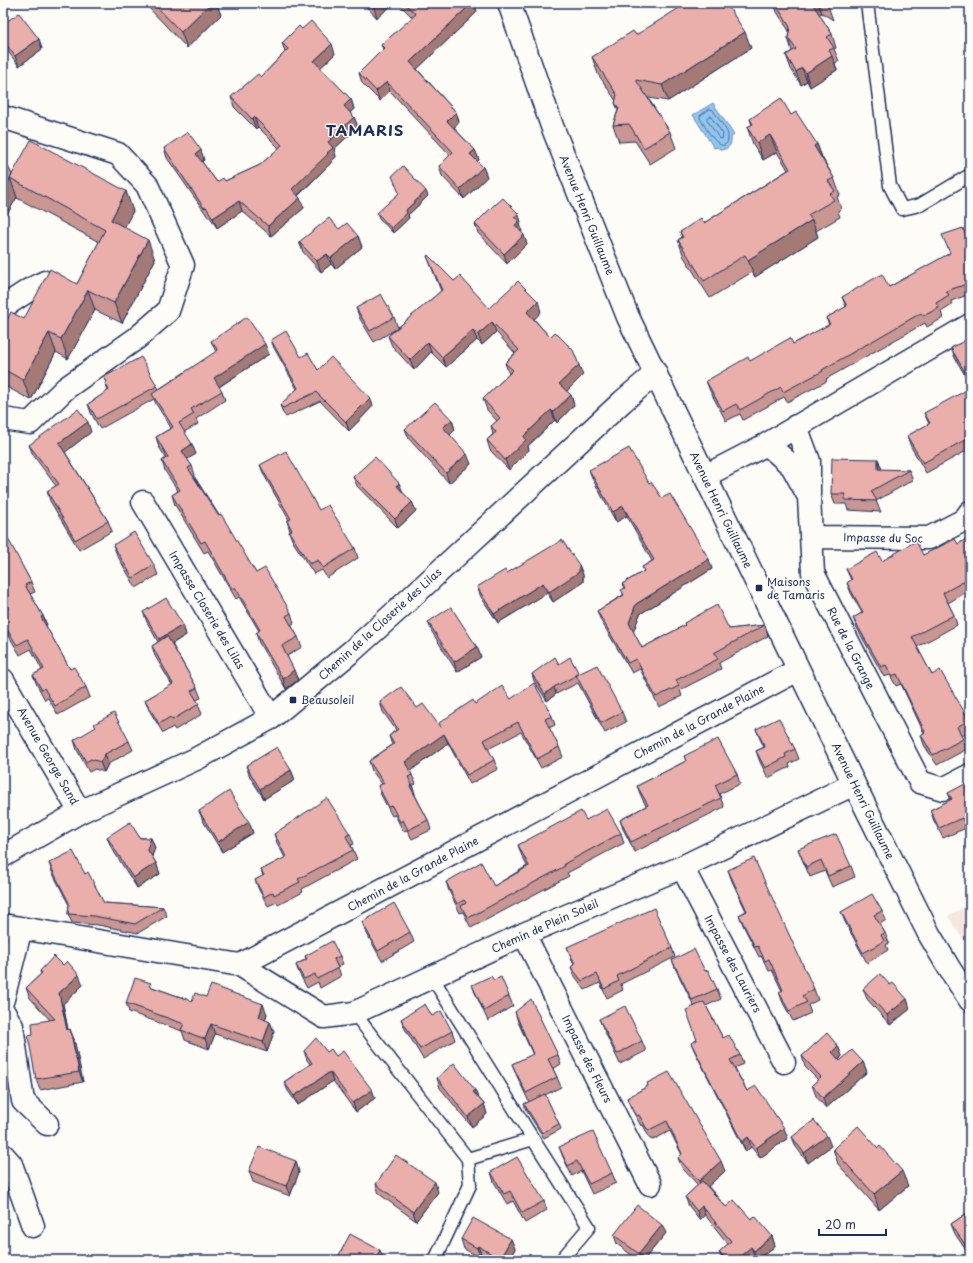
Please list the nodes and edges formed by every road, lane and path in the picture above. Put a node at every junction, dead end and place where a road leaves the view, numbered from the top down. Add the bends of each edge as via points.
1 (509, 3) edge
2 (867, 3) edge
3 (3, 117) edge
4 (970, 175) edge
5 (45, 282) edge
6 (3, 307) edge
7 (970, 325) edge
8 (656, 373) junction
9 (3, 419) edge
10 (796, 426) junction
11 (767, 444) junction
12 (705, 476) junction
13 (809, 497) junction
14 (143, 502) dead end
15 (970, 512) edge
16 (811, 537) junction
17 (798, 670) junction
18 (3, 680) edge
19 (271, 718) junction
20 (970, 775) edge
21 (854, 784) junction
22 (80, 812) junction
23 (3, 856) edge
24 (682, 867) junction
25 (12, 927) edge
26 (524, 934) junction
27 (240, 965) junction
28 (432, 977) junction
29 (3, 999) edge
30 (970, 1000) edge
31 (3, 1011) edge
32 (354, 1013) junction
33 (784, 1062) dead end
34 (47, 1124) dead end
35 (533, 1139) junction
36 (3, 1155) edge
37 (468, 1159) junction
38 (650, 1184) dead end
39 (33, 1226) dead end
40 (435, 1260) edge
41 (561, 1260) edge

1 - 8 street, Avenue Henri Guillaume via 552,126 628,316
2 - 4 lane via 890,186 902,209 920,205
3 - 9 street via 118,154 147,184 183,264 168,311 138,338 66,388 30,422
5 - 6 street
7 - 10 street
8 - 12 street, Avenue Henri Guillaume
8 - 19 street, Chemin de la Closerie des Lilas via 396,612
10 - 11 street
10 - 13 street via 809,462
11 - 12 street
11 - 13 street, Rue de la Grange via 792,466
12 - 17 street, Avenue Henri Guillaume
13 - 16 street, Rue de la Grange
14 - 19 street, Impasse Closerie des Lilas
15 - 16 street, Impasse du Soc via 964,520 929,538
16 - 20 street, Rue de la Grange via 813,573 920,782 943,789
17 - 21 street, Avenue Henri Guillaume
17 - 27 street, Chemin de la Grande Plaine
18 - 22 street, Avenue George Sand
19 - 22 street, Chemin de la Closerie des Lilas via 196,759
21 - 24 street, Chemin de Plein Soleil
21 - 30 street, Avenue Henri Guillaume via 929,934
22 - 23 street, Chemin de la Closerie des Lilas
24 - 26 street, Chemin de Plein Soleil
24 - 33 street, Impasse des Lauriers
25 - 27 street
25 - 29 street
26 - 28 street, Chemin de Plein Soleil
26 - 38 street, Impasse des Fleurs
27 - 32 street, Chemin de Plein Soleil via 324,1017
28 - 32 street, Chemin de Plein Soleil
28 - 35 lane
31 - 34 street via 12,1026 23,1101
32 - 37 lane
35 - 37 lane
35 - 41 lane via 589,1227
36 - 39 street via 12,1164
37 - 40 lane via 470,1185

